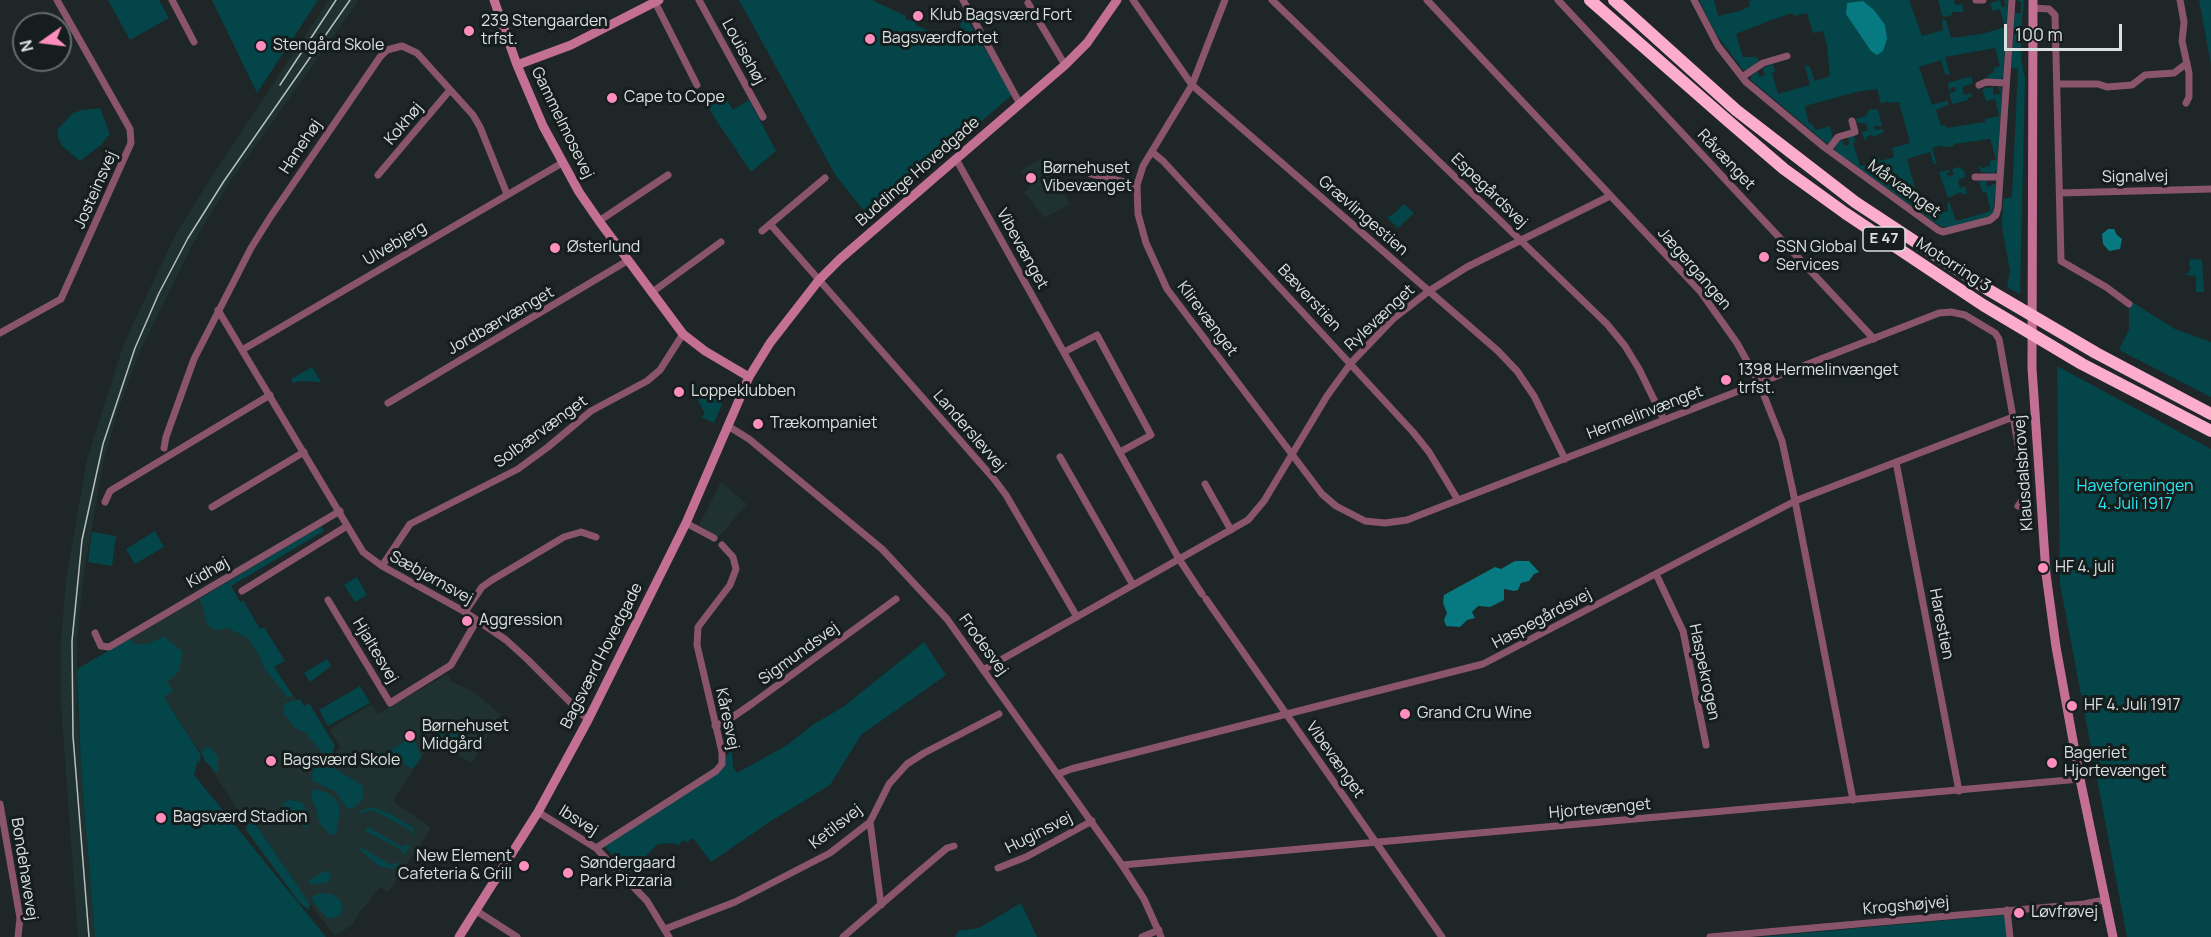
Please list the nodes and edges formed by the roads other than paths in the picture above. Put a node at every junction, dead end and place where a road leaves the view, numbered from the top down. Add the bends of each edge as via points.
1 (57, 0) edge
2 (171, 0) edge
3 (494, 0) edge
4 (699, 0) edge
5 (963, 0) edge
6 (1117, 0) edge
7 (1133, 0) edge
8 (1225, 0) edge
9 (1272, 0) edge
10 (1428, 0) edge
11 (1558, 0) edge
12 (1590, 0) edge
13 (1614, 0) edge
14 (1694, 0) edge
15 (1976, 0) edge
16 (1983, 0) edge
17 (2012, 0) edge
18 (2180, 0) edge
19 (652, 2) edge
20 (1028, 3) dead end
21 (2033, 4) edge
22 (194, 42) dead end
23 (1787, 56) dead end
24 (2187, 63) junction
25 (1065, 65) junction
26 (517, 66) junction
27 (1742, 77) junction
28 (2006, 83) junction
29 (1979, 84) dead end
30 (2057, 84) junction
31 (697, 85) dead end
32 (1192, 85) junction
33 (450, 90) junction
34 (2186, 103) dead end
35 (1020, 104) junction
36 (763, 117) dead end
37 (1852, 121) dead end
38 (1827, 150) junction
39 (1152, 152) junction
40 (956, 159) junction
41 (562, 162) junction
42 (1091, 174) dead end
43 (378, 175) dead end
44 (668, 175) dead end
45 (1975, 177) dead end
46 (2000, 177) junction
47 (825, 178) dead end
48 (1137, 184) junction
49 (2211, 189) edge
50 (2060, 193) junction
51 (507, 194) junction
52 (1610, 196) junction
53 (599, 221) junction
54 (770, 224) junction
55 (762, 231) dead end
56 (1521, 239) junction
57 (721, 242) dead end
58 (627, 261) junction
59 (819, 280) junction
60 (1429, 291) junction
61 (651, 293) junction
62 (2129, 304) dead end
63 (218, 310) junction
64 (0, 333) edge
65 (683, 334) junction
66 (1874, 339) junction
67 (242, 350) junction
68 (1064, 352) junction
69 (1351, 363) junction
70 (749, 377) junction
71 (1760, 383) junction
72 (270, 395) junction
73 (388, 403) dead end
74 (2208, 412) edge
75 (2013, 417) junction
76 (1664, 420) junction
77 (728, 426) junction
78 (2211, 431) edge
79 (164, 448) dead end
80 (304, 452) junction
81 (1120, 452) junction
82 (1292, 453) junction
83 (1060, 457) dead end
84 (1564, 459) junction
85 (1896, 462) junction
86 (1205, 484) dead end
87 (1458, 500) junction
88 (1795, 501) junction
89 (105, 502) dead end
90 (2018, 506) dead end
91 (212, 507) dead end
92 (340, 511) junction
93 (686, 523) junction
94 (347, 526) junction
95 (1231, 530) junction
96 (596, 537) dead end
97 (714, 538) dead end
98 (722, 545) dead end
99 (1179, 559) junction
100 (382, 566) junction
101 (1656, 574) junction
102 (1133, 585) junction
103 (242, 591) dead end
104 (896, 599) dead end
105 (328, 600) dead end
106 (465, 612) junction
107 (1077, 617) junction
108 (477, 620) junction
109 (95, 633) dead end
110 (983, 670) junction
111 (999, 714) dead end
112 (1287, 715) junction
113 (588, 720) junction
114 (715, 726) junction
115 (1706, 745) dead end
116 (1058, 774) junction
117 (2080, 779) junction
118 (1959, 791) junction
119 (1853, 800) junction
120 (0, 804) edge
121 (538, 812) junction
122 (1092, 821) junction
123 (870, 822) junction
124 (1375, 842) junction
125 (954, 846) dead end
126 (596, 848) junction
127 (1122, 865) junction
128 (998, 868) dead end
129 (2104, 900) junction
130 (881, 906) junction
131 (475, 910) junction
132 (2007, 910) junction
133 (665, 929) junction
134 (1160, 933) edge
135 (18, 937) edge
136 (459, 937) edge
137 (518, 937) edge
138 (669, 937) edge
139 (843, 937) edge
140 (1142, 937) edge
141 (1442, 937) edge
142 (1710, 937) edge
143 (2010, 937) edge
144 (2113, 937) edge

1 - 64 street, Josteinsvej via 130,129 131,143 61,299
2 - 22 street
3 - 26 street, Gammelmosevej
4 - 36 street, Louisehøj
5 - 35 street
6 - 25 street, Buddinge Hovedgade via 1087,43
7 - 32 street, Grævlingestien
8 - 32 street, Klirevænget
9 - 56 street, Espegårdsvej
10 - 52 street, Jægergangen
11 - 66 street, Råvænget
12 - 78 highway, Motorring 3 / E 47 via 1784,169 1845,213 2082,364
13 - 74 highway, Motorring 3 / E 47 via 1736,110 1856,202 1987,290
14 - 27 street, Mårvænget via 1718,46
15 - 16 street
17 - 28 street
18 - 24 street
19 - 26 street via 566,47
19 - 31 street
20 - 25 street
21 - 30 street via 2055,15
21 - 117 street, Klausdalsbrovej via 2032,368 2049,600
23 - 27 street via 1763,63
24 - 30 street via 2174,73 2145,75 2132,85
24 - 34 street
25 - 35 street, Buddinge Hovedgade
26 - 41 street, Gammelmosevej
27 - 38 street, Mårvænget
28 - 29 street
28 - 46 street
30 - 50 street
32 - 39 street, Klirevænget
32 - 60 street, Grævlingestien
33 - 43 street, Kokhøj
33 - 51 street, Hanehøj via 480,127
33 - 63 street, Hanehøj via 409,48 395,46 380,57 271,216
35 - 40 street, Buddinge Hovedgade
37 - 38 street via 1855,132 1838,137
38 - 46 street, Mårvænget via 1938,230 1950,231 1996,215
39 - 48 street, Klirevænget
39 - 69 street, Bæverstien
40 - 59 street, Buddinge Hovedgade
40 - 68 street, Vibevænget
41 - 51 street, Ulvebjerg
41 - 53 street, Gammelmosevej
42 - 48 street
44 - 53 street
45 - 46 street
47 - 54 street
48 - 82 street, Klirevænget via 1138,214 1146,243 1167,289
49 - 50 street, Signalvej
50 - 62 street via 2061,261
51 - 67 street, Ulvebjerg
52 - 56 street, Rylevænget
52 - 71 street, Jægergangen via 1700,291
53 - 58 street, Gammelmosevej
54 - 55 street
54 - 59 street, Landerslevvej
56 - 60 street, Rylevænget
56 - 76 street, Espegårdsvej via 1625,346
57 - 61 street
58 - 61 street, Gammelmosevej
58 - 73 street, Jordbærvænget
59 - 70 street, Buddinge Hovedgade
59 - 107 street, Landerslevvej via 994,479
60 - 69 street, Rylevænget via 1378,333
60 - 84 street, Grævlingestien via 1517,371 1534,396
61 - 65 street, Gammelmosevej
63 - 67 street, Sæbjørnsvej
63 - 79 street, Hanehøj via 194,359
65 - 70 street, Gammelmosevej
65 - 100 street, Solbærvænget via 660,370 647,381 591,411 518,469 410,524
66 - 71 street, Hermelinvænget
66 - 75 street, Hermelinvænget via 1939,314 1965,315 1999,339
67 - 72 street, Sæbjørnsvej
68 - 81 street, Vibevænget
68 - 81 street via 1097,335 1151,435
69 - 82 street, Rylevænget
69 - 87 street, Bæverstien via 1429,452
70 - 77 street, Bagsværd Hovedgade
71 - 76 street, Hermelinvænget
71 - 88 street, Jægergangen via 1782,441
72 - 80 street, Sæbjørnsvej
72 - 89 street via 110,491
75 - 85 street, Haspegårdsvej
75 - 90 street, Hermelinvænget via 2023,488
76 - 84 street, Hermelinvænget
77 - 93 street, Bagsværd Hovedgade
77 - 110 street, Frodesvej via 750,439 882,549 947,619
80 - 91 street
80 - 92 street, Sæbjørnsvej
81 - 99 street, Vibevænget
82 - 87 street, Hermelinvænget via 1323,494 1336,506 1365,521 1407,520
82 - 95 street, Rylevænget via 1257,511
83 - 102 street
84 - 87 street, Hermelinvænget
85 - 88 street, Haspegårdsvej
85 - 118 street, Harestien
86 - 95 street
88 - 101 street, Haspegårdsvej
88 - 119 street, Jægergangen
92 - 94 street, Sæbjørnsvej
92 - 109 street, Kidhøj via 109,647 101,646
93 - 97 street
93 - 113 street, Bagsværd Hovedgade
94 - 100 street, Sæbjørnsvej via 363,552
94 - 103 street
95 - 99 street, Rylevænget
96 - 106 street via 580,532 564,537 482,587
98 - 114 street, Kåresvej via 733,557 736,569 730,585 698,627 697,645
99 - 102 street, Rylevænget
99 - 112 street, Vibevænget
100 - 106 street, Sæbjørnsvej
101 - 112 street, Haspegårdsvej via 1483,664
101 - 115 street, Haspekrogen via 1683,631
102 - 107 street, Rylevænget
104 - 114 street, Sigmundsvej
105 - 108 street, Hjaltesvej via 390,703 451,665
106 - 108 street, Sæbjørnsvej
107 - 110 street, Rylevænget
108 - 113 street, Sæbjørnsvej via 527,659
110 - 116 street, Frodesvej
111 - 123 street, Ketilsvej via 907,764 889,784
112 - 116 street, Haspegårdsvej
112 - 124 street, Vibevænget
113 - 121 street, Bagsværd Hovedgade
114 - 126 street, Kåresvej via 722,752 722,764 716,771
116 - 122 street, Frodesvej
117 - 118 street, Hjortevænget
117 - 129 street, Klausdalsbrovej
118 - 119 street, Hjortevænget
119 - 124 street, Hjortevænget
120 - 135 street, Bondehavevej via 20,918
121 - 126 street, Ibsvej
121 - 131 street, Bagsværd Hovedgade
122 - 127 street, Frodesvej
122 - 128 street, Huginsvej
123 - 130 street
123 - 133 street, Ketilsvej via 831,853 735,902
124 - 127 street, Hjortevænget
124 - 141 street, Vibevænget
125 - 130 street
126 - 133 street, Ibsvej via 647,901
127 - 134 street, Frodesvej
129 - 132 street, Krogshøjvej
129 - 144 street, Klausdalsbrovej
130 - 139 street
131 - 136 street, Bagsværd Hovedgade
131 - 137 street
132 - 142 street, Krogshøjvej
132 - 143 street
133 - 138 street, Ibsvej
134 - 140 street, Frodesvej

